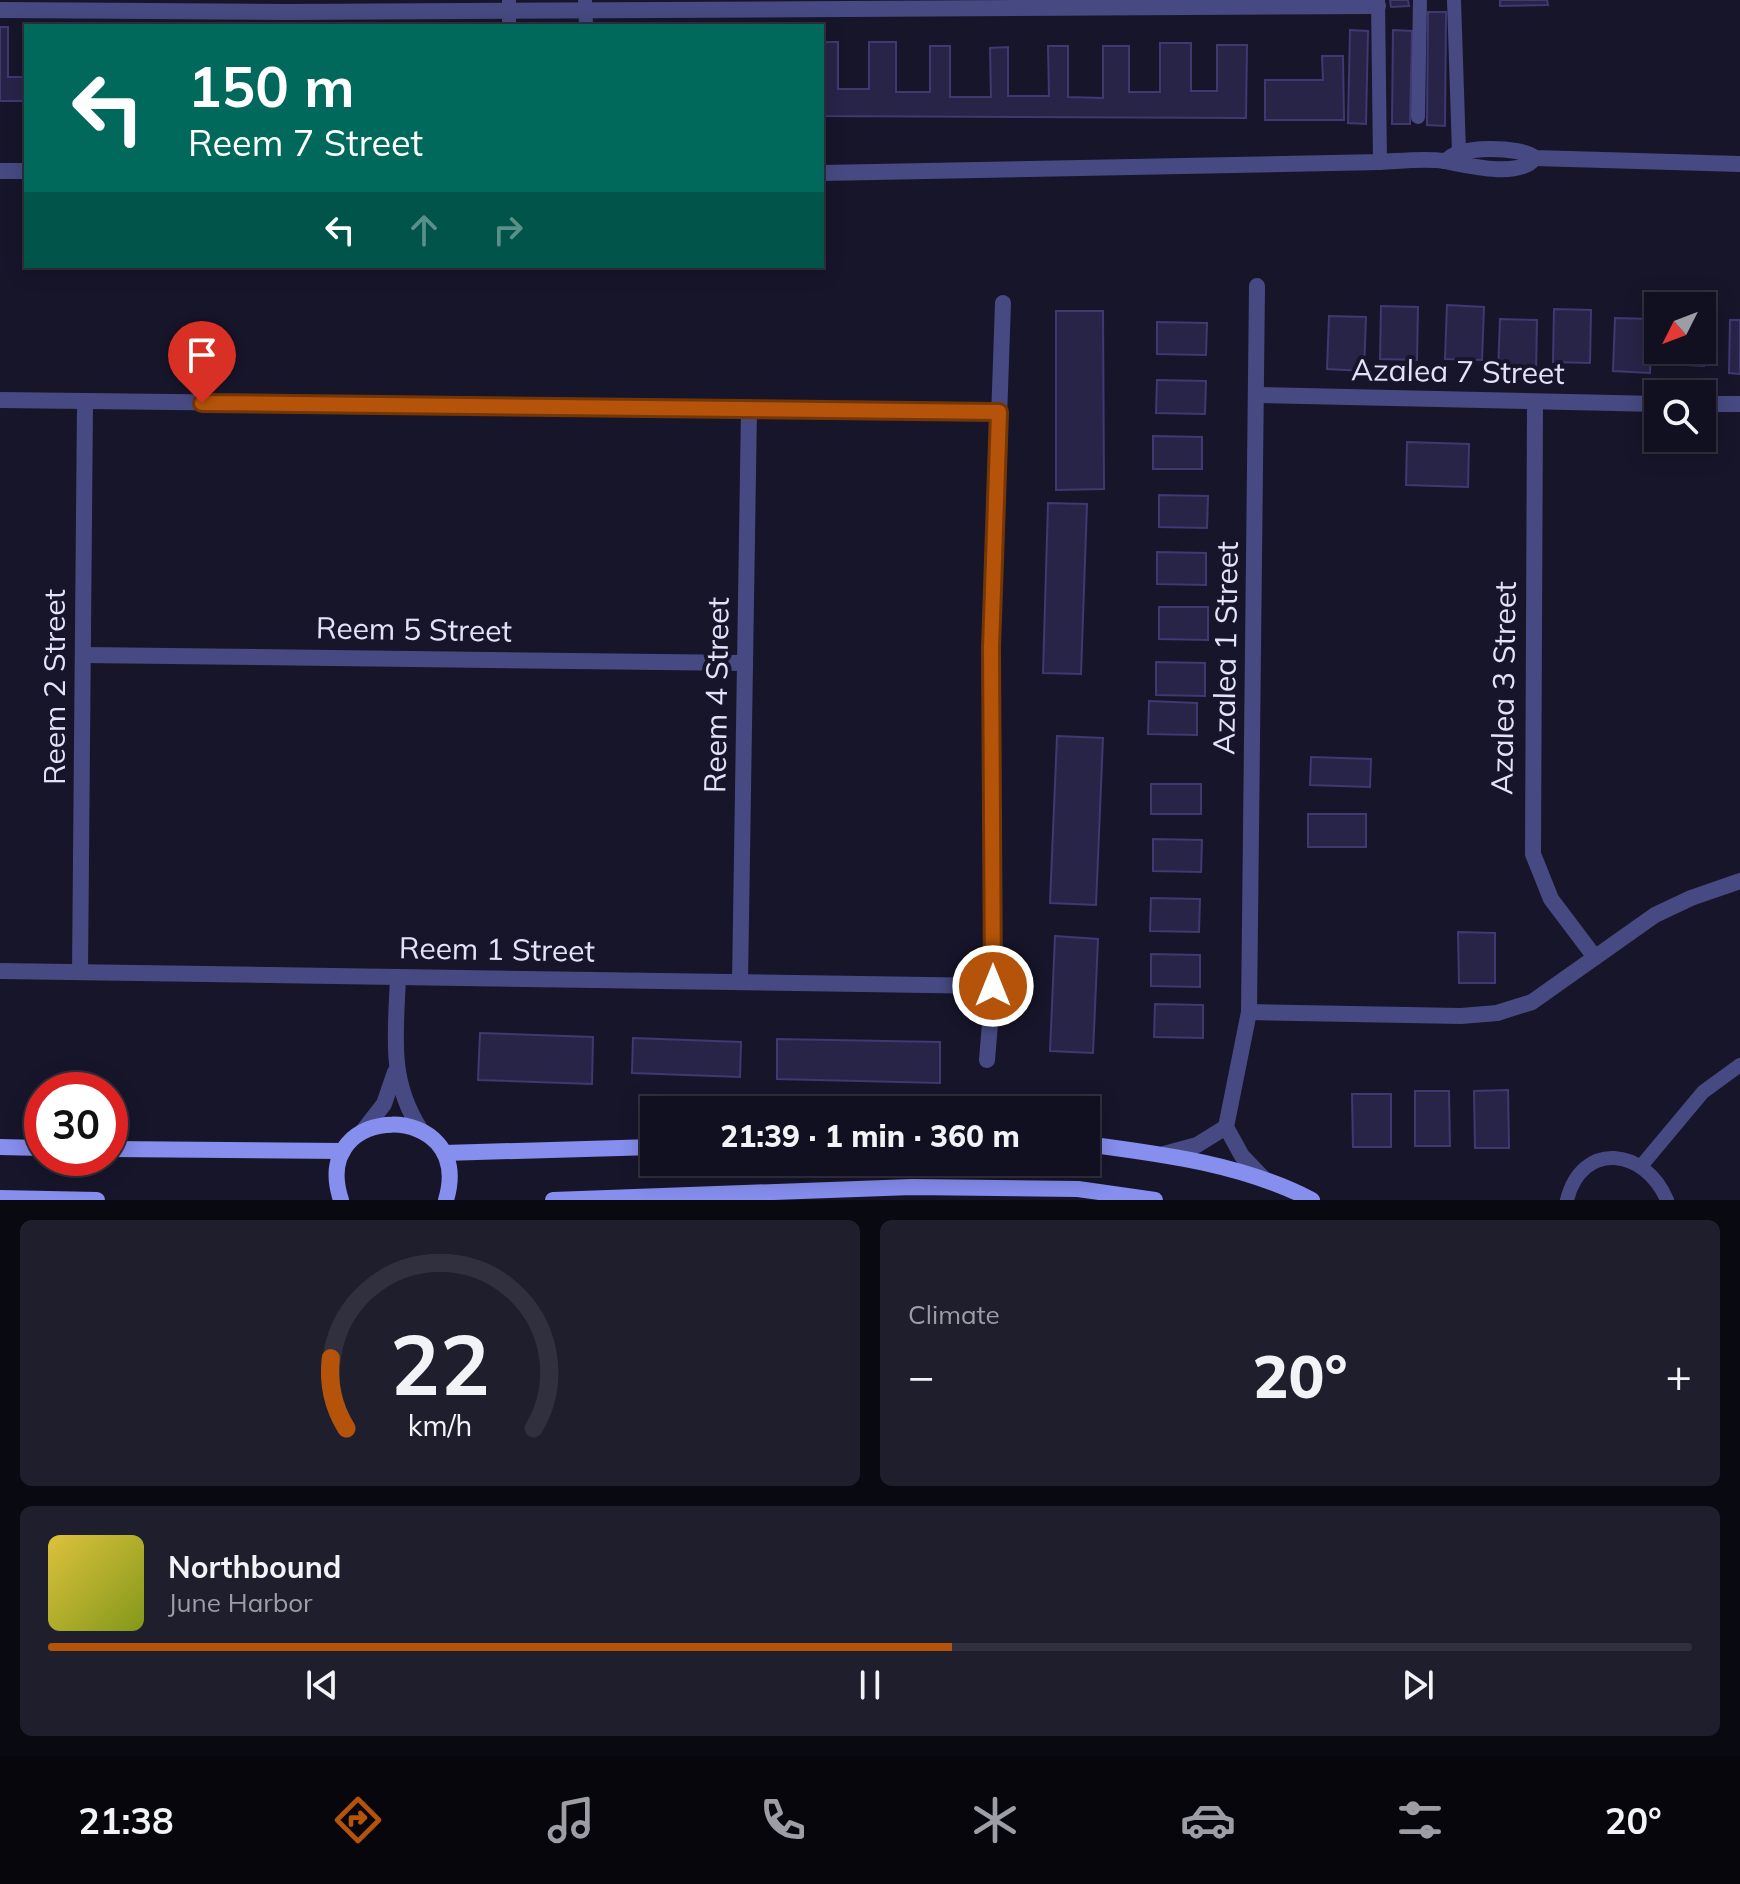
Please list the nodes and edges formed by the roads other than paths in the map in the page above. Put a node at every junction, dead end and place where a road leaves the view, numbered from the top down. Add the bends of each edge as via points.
1 (1420, 0) edge
2 (1454, 0) edge
3 (1378, 3) edge
4 (796, 4) edge
5 (970, 4) edge
6 (109, 5) edge
7 (468, 5) edge
8 (611, 5) edge
9 (288, 6) edge
10 (0, 10) edge
11 (509, 12) edge
12 (585, 12) edge
13 (1418, 117) dead end
14 (1453, 157) junction
15 (1380, 162) junction
16 (1740, 164) edge
17 (0, 171) edge
18 (24, 171) edge
19 (824, 173) edge
20 (1257, 286) dead end
21 (1003, 303) dead end
22 (1257, 395) junction
23 (0, 400) edge
24 (85, 402) junction
25 (1535, 403) junction
26 (1644, 404) edge
27 (1716, 404) edge
28 (1740, 404) edge
29 (749, 409) junction
30 (999, 412) junction
31 (83, 655) junction
32 (745, 663) junction
33 (1740, 881) edge
34 (1594, 956) junction
35 (0, 971) edge
36 (80, 972) junction
37 (398, 977) junction
38 (740, 982) junction
39 (993, 986) junction
40 (1249, 1012) junction
41 (987, 1060) dead end
42 (1740, 1065) edge
43 (396, 1071) junction
44 (1226, 1127) junction
45 (420, 1129) junction
46 (363, 1131) junction
47 (1100, 1146) edge
48 (0, 1147) edge
49 (640, 1147) edge
50 (24, 1148) edge
51 (128, 1149) edge
52 (343, 1151) junction
53 (444, 1153) junction
54 (1164, 1154) junction
55 (1642, 1165) junction
56 (1265, 1180) junction
57 (0, 1198) edge
58 (97, 1200) edge
59 (341, 1200) edge
60 (446, 1200) edge
61 (553, 1200) edge
62 (1155, 1200) edge
63 (1312, 1200) edge
64 (1567, 1200) edge
65 (1667, 1200) edge

1 - 13 lane
2 - 14 lane
3 - 5 street
3 - 15 lane
4 - 5 street
4 - 8 street
6 - 9 street
6 - 10 street
7 - 9 street
7 - 11 street
8 - 12 street
11 - 12 street
14 - 15 street
14 - 16 street via 1460,167 1518,168 1535,158
15 - 19 street
17 - 18 street
20 - 22 street, Azalea 1 Street
21 - 30 street
22 - 25 street, Azalea 7 Street
22 - 40 street, Azalea 1 Street
23 - 24 street
24 - 29 street
24 - 31 street, Reem 2 Street
25 - 26 street, Azalea 7 Street
25 - 34 street, Azalea 3 Street via 1533,854 1551,899
27 - 28 street
29 - 30 street
29 - 32 street, Reem 4 Street
30 - 39 street via 991,648
31 - 32 street, Reem 5 Street
31 - 36 street, Reem 2 Street
32 - 38 street, Reem 4 Street
33 - 34 street via 1655,915
34 - 40 street via 1532,1002 1497,1013
35 - 36 street, Reem 1 Street
36 - 37 street, Reem 1 Street
37 - 38 street, Reem 1 Street
37 - 43 street
38 - 39 street, Reem 1 Street
39 - 41 street
40 - 44 street, Azalea 1 Street
42 - 55 lane via 1703,1092
43 - 45 street
43 - 46 street via 384,1104
44 - 54 street via 1197,1145
44 - 56 street via 1242,1156
45 - 46 street via 381,1123
45 - 53 street
46 - 52 street
47 - 54 street
48 - 50 street
49 - 53 street
51 - 52 street
52 - 59 street via 337,1169
53 - 60 street via 449,1170
54 - 56 street
55 - 64 lane via 1622,1158 1601,1160 1583,1170
55 - 65 lane via 1658,1179
56 - 63 street
57 - 58 street
61 - 62 street via 912,1187 1078,1189

